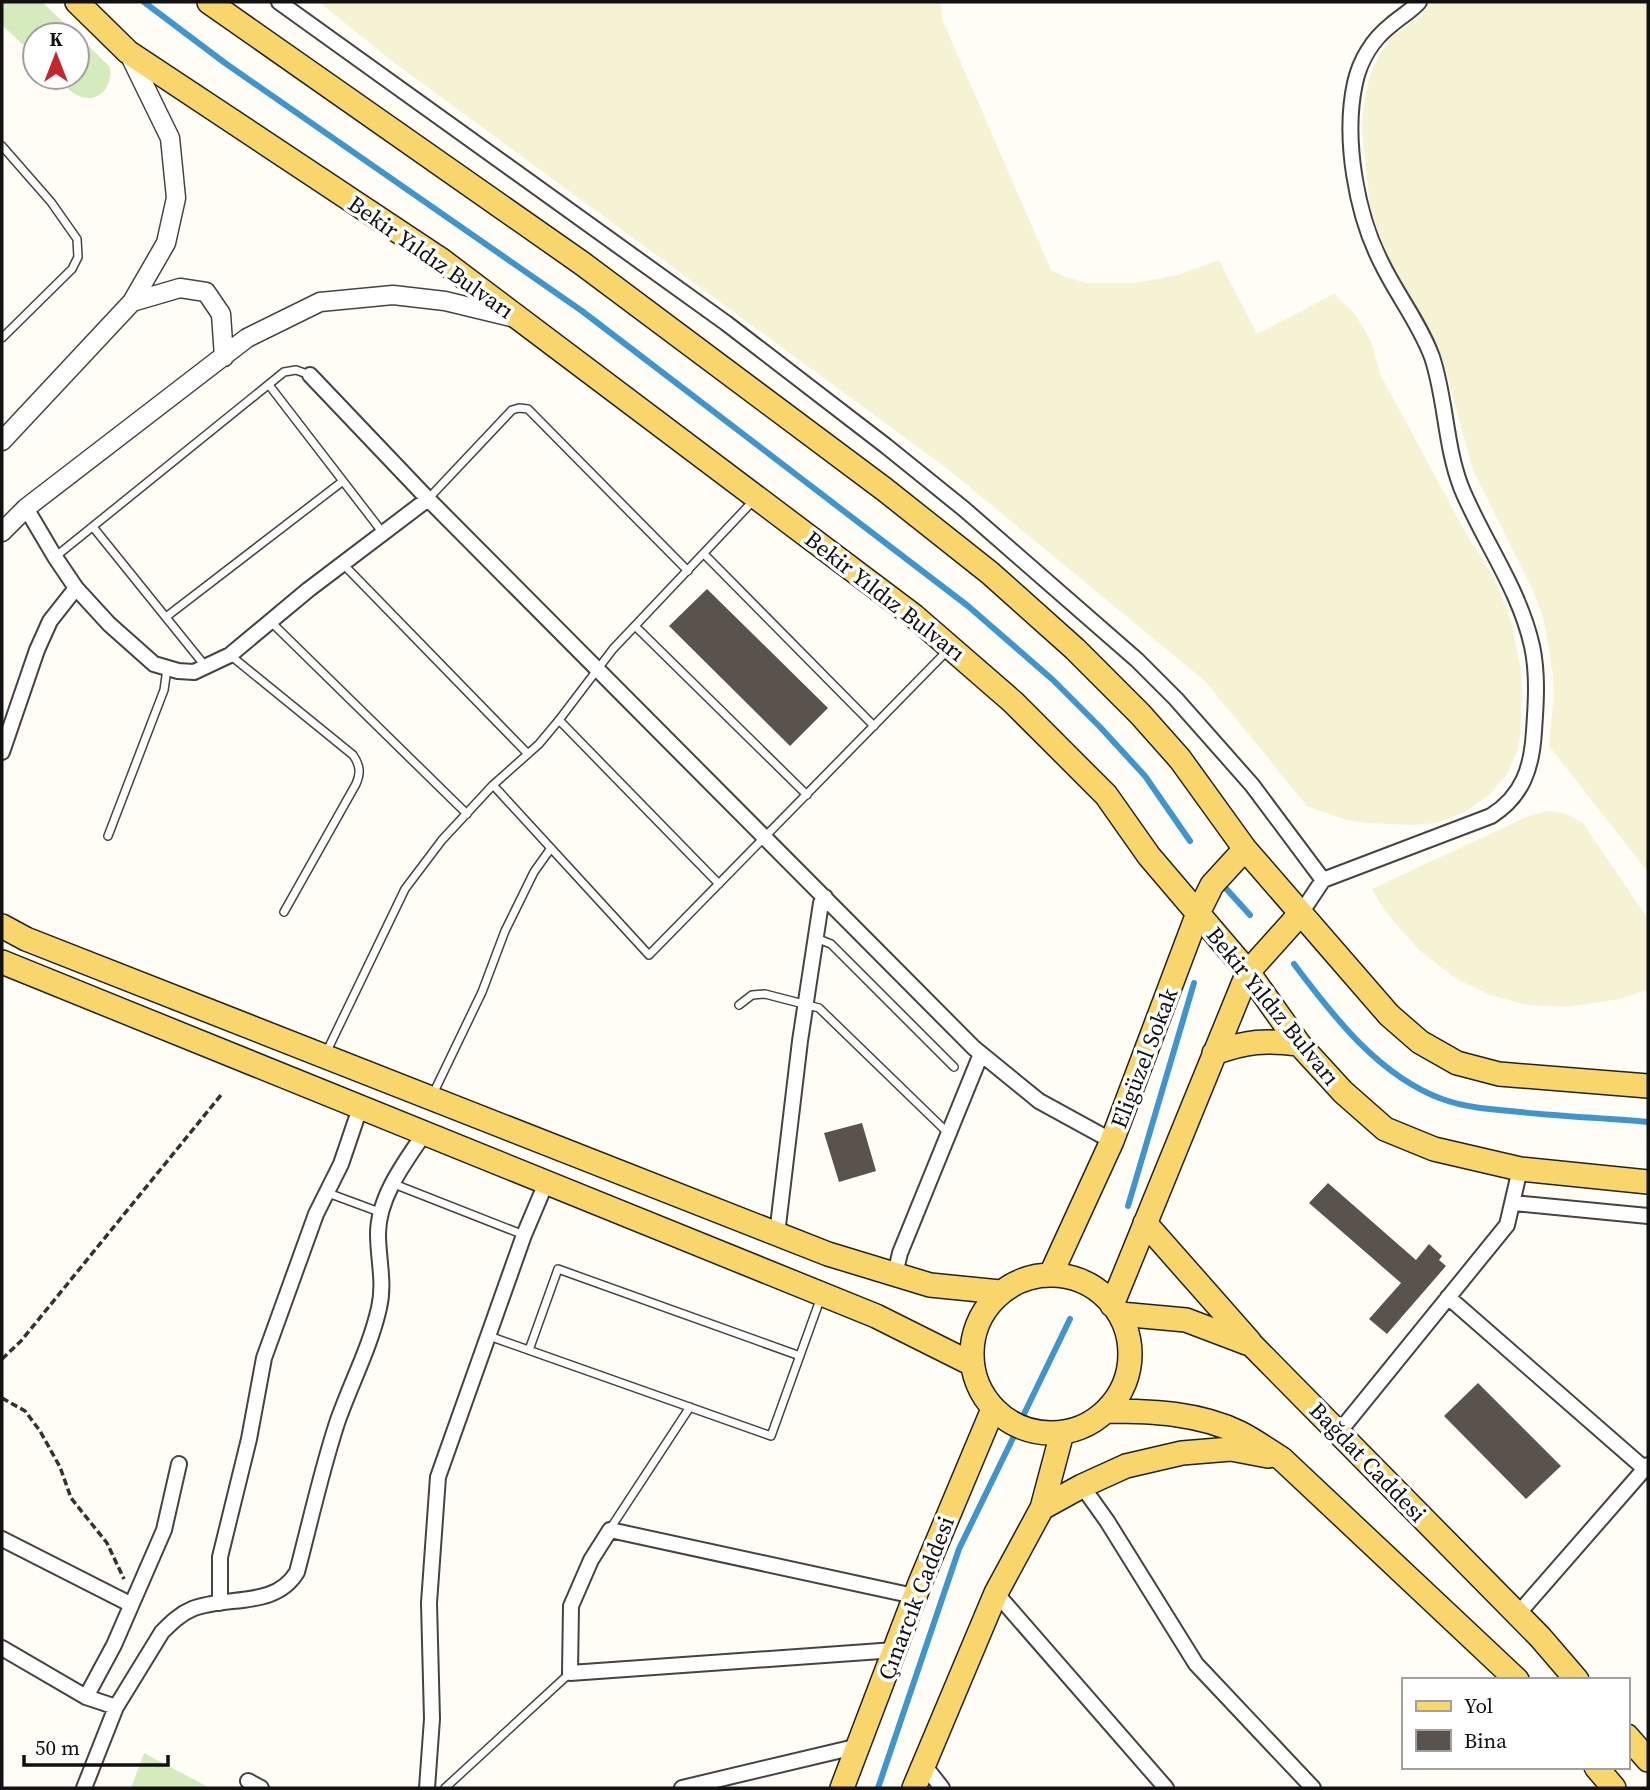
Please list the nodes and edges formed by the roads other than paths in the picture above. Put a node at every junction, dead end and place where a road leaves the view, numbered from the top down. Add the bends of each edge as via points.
1 (76, 2) edge
2 (209, 2) edge
3 (279, 2) edge
4 (1419, 2) edge
5 (128, 52) junction
6 (2, 146) edge
7 (132, 302) junction
8 (520, 320) junction
9 (2, 338) edge
10 (224, 357) junction
11 (310, 375) joint
12 (269, 384) junction
13 (2, 441) edge
14 (343, 481) junction
15 (756, 497) junction
16 (428, 499) junction
17 (26, 508) junction
18 (93, 527) junction
19 (2, 532) edge
20 (383, 533) junction
21 (704, 554) junction
22 (55, 557) junction
23 (343, 563) junction
24 (688, 571) junction
25 (76, 587) junction
26 (166, 617) junction
27 (271, 622) junction
28 (635, 626) junction
29 (951, 647) junction
30 (230, 655) junction
31 (206, 667) junction
32 (597, 668) junction
33 (167, 669) junction
34 (559, 720) junction
35 (874, 726) junction
36 (2, 752) edge
37 (528, 754) junction
38 (493, 785) junction
39 (807, 795) junction
40 (467, 814) junction
41 (108, 836) dead end
42 (766, 836) junction
43 (551, 848) junction
44 (1245, 849) junction
45 (1323, 880) junction
46 (719, 884) junction
47 (825, 897) junction
48 (284, 912) dead end
49 (1198, 913) junction
50 (1301, 913) junction
51 (2, 926) edge
52 (816, 938) junction
53 (2, 962) edge
54 (1248, 972) junction
55 (806, 1004) junction
56 (739, 1005) dead end
57 (1299, 1044) junction
58 (981, 1054) junction
59 (1214, 1054) junction
60 (325, 1056) junction
61 (954, 1067) dead end
62 (1648, 1086) edge
63 (432, 1098) junction
64 (360, 1108) junction
65 (948, 1133) junction
66 (424, 1134) junction
67 (1112, 1141) junction
68 (1520, 1169) junction
69 (1648, 1182) edge
70 (546, 1183) junction
71 (394, 1184) junction
72 (328, 1193) junction
73 (1514, 1203) junction
74 (382, 1213) junction
75 (1648, 1216) edge
76 (1145, 1223) junction
77 (777, 1234) junction
78 (524, 1235) junction
79 (895, 1274) junction
80 (1051, 1274) junction
81 (1000, 1292) junction
82 (822, 1294) junction
83 (1448, 1297) junction
84 (1116, 1309) junction
85 (489, 1336) junction
86 (1252, 1345) junction
87 (529, 1350) junction
88 (800, 1356) junction
89 (972, 1364) junction
90 (690, 1407) junction
91 (993, 1409) junction
92 (1107, 1411) junction
93 (1339, 1432) junction
94 (1062, 1433) junction
95 (1282, 1459) junction
96 (179, 1464) dead end
97 (1646, 1467) edge
98 (1082, 1486) junction
99 (1042, 1508) junction
100 (610, 1530) junction
101 (2, 1539) edge
102 (996, 1593) junction
103 (914, 1597) junction
104 (132, 1600) junction
105 (220, 1603) junction
106 (1517, 1615) junction
107 (2, 1648) edge
108 (895, 1650) junction
109 (570, 1673) junction
110 (1515, 1678) edge
111 (1575, 1678) edge
112 (86, 1697) junction
113 (116, 1707) junction
114 (1629, 1738) edge
115 (859, 1746) junction
116 (1648, 1760) edge
117 (924, 1765) junction
118 (1598, 1769) edge
119 (84, 1788) edge
120 (428, 1788) edge
121 (445, 1788) edge
122 (682, 1788) edge
123 (842, 1788) edge
124 (914, 1788) edge
125 (942, 1788) edge
126 (1166, 1788) edge
127 (1313, 1788) edge
128 (1614, 1788) edge

1 - 5 main road, Bekir Yıldız Bulvarı
2 - 44 main road via 583,264 938,530 1116,689 1180,760
3 - 45 street via 726,323 964,509 1176,699 1252,785
4 - 45 street via 1373,43 1355,82 1353,147 1359,197 1381,262 1429,349 1461,486 1526,623 1536,675 1534,745 1524,783 1501,810
5 - 7 street via 170,138 176,198 166,243
5 - 8 main road, Bekir Yıldız Bulvarı via 440,259
6 - 9 lane via 51,202 79,248 72,269
7 - 10 street via 180,288 206,292 221,314
7 - 13 street
8 - 10 street via 445,301 393,295 320,302 247,338
8 - 15 main road, Bekir Yıldız Bulvarı
10 - 17 street
11 - 12 lane via 290,370
11 - 16 street
12 - 14 lane
12 - 18 lane
14 - 20 lane
14 - 26 lane
15 - 21 lane
15 - 29 main road, Bekir Yıldız Bulvarı
16 - 20 street
16 - 24 lane via 512,410 524,408
16 - 32 street
17 - 19 street
17 - 22 street
18 - 22 lane
18 - 26 lane
20 - 23 street
21 - 24 lane
21 - 35 lane
22 - 25 street
23 - 27 street
23 - 37 lane
24 - 28 lane
25 - 33 street via 140,652
25 - 36 street via 50,621
26 - 31 lane
27 - 30 street
27 - 40 lane
28 - 32 lane
28 - 39 lane
29 - 35 lane
29 - 49 main road, Bekir Yıldız Bulvarı via 1106,795 1149,856
30 - 31 street
30 - 48 lane via 353,755 359,766 356,784
31 - 33 street via 194,672
32 - 34 lane
32 - 42 street
33 - 41 lane
34 - 37 lane
34 - 46 lane
35 - 39 lane
37 - 38 lane
38 - 40 lane
38 - 43 lane
39 - 42 lane
40 - 60 lane via 405,889
42 - 46 lane
42 - 47 street
43 - 46 lane via 649,955
43 - 63 lane via 505,931
44 - 49 main road, Eligüzel Sokak via 1212,885
44 - 50 main road
45 - 50 street
47 - 52 street
47 - 58 street
49 - 54 main road, Bekir Yıldız Bulvarı
49 - 67 main road, Eligüzel Sokak
50 - 54 main road
50 - 62 main road via 1389,1015 1438,1054 1478,1070 1520,1078
51 - 60 main road
52 - 55 street
52 - 61 lane via 831,944
53 - 64 main road
54 - 57 main road, Bekir Yıldız Bulvarı
54 - 59 main road
55 - 56 lane via 752,995
55 - 65 lane via 819,1008
55 - 77 street
57 - 59 main road via 1244,1043
57 - 68 main road, Bekir Yıldız Bulvarı via 1385,1129 1434,1149
58 - 65 street
58 - 67 street via 1039,1101
59 - 76 main road
60 - 63 main road
63 - 77 main road
64 - 66 main road
64 - 72 street
65 - 79 street
66 - 70 main road
66 - 71 street
67 - 80 main road, Eligüzel Sokak
68 - 69 main road, Bekir Yıldız Bulvarı
68 - 73 street
70 - 78 street
70 - 82 main road
71 - 74 street
71 - 78 lane
72 - 74 lane
72 - 105 street via 316,1214 264,1358 250,1440 220,1557
73 - 75 street
73 - 83 street via 1507,1225
74 - 105 street via 378,1230 380,1307 337,1423 297,1572 275,1593
76 - 84 main road
76 - 86 main road
77 - 79 main road
78 - 85 street
79 - 81 main road via 930,1285
80 - 81 main road via 1024,1279
80 - 84 main road via 1078,1279 1102,1293
81 - 89 main road via 982,1313 972,1338
82 - 88 lane
82 - 89 main road
83 - 93 street
83 - 97 street
84 - 86 main road, Bağdat Caddesi via 1186,1320
84 - 92 main road via 1129,1339 1130,1367 1122,1391
85 - 87 lane
85 - 120 street via 439,1477 429,1603 432,1719
86 - 93 main road, Bağdat Caddesi
87 - 88 lane via 558,1269
87 - 90 lane
88 - 90 lane via 771,1436
89 - 91 main road via 978,1388
90 - 100 lane
91 - 94 main road via 1013,1424 1037,1433
91 - 103 main road, Çınarcık Caddesi
92 - 94 main road via 1086,1426
92 - 95 main road via 1195,1417 1240,1433
93 - 106 main road, Bağdat Caddesi
94 - 99 main road
95 - 98 main road via 1231,1449 1182,1453 1126,1466
95 - 110 main road
96 - 104 street via 164,1530
97 - 106 street
98 - 99 main road
98 - 127 street via 1196,1664
99 - 102 main road
100 - 103 street
100 - 109 street via 571,1606
101 - 104 street
102 - 117 main road
102 - 126 street
103 - 108 main road, Çınarcık Caddesi
104 - 112 street
105 - 113 street via 192,1609 170,1623
106 - 111 main road, Bağdat Caddesi
107 - 112 street
108 - 109 street
108 - 115 main road, Çınarcık Caddesi
109 - 121 lane
112 - 113 street
113 - 119 street
114 - 116 main road
115 - 122 street
115 - 123 main road, Çınarcık Caddesi
117 - 124 main road
117 - 125 street
118 - 128 main road

